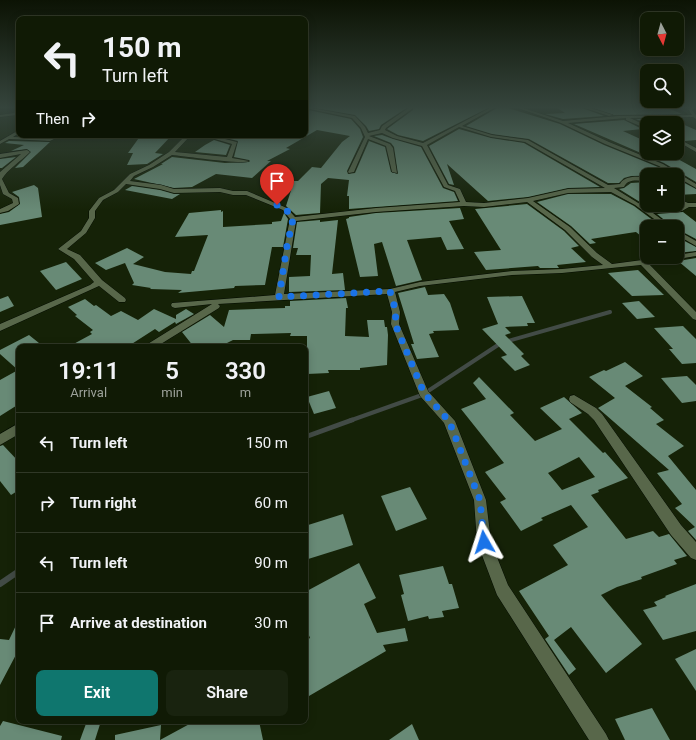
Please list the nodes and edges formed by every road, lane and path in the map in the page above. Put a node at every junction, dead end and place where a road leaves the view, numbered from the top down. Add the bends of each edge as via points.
1 (181, 142) edge
2 (229, 142) edge
3 (365, 142) edge
4 (380, 142) edge
5 (411, 142) edge
6 (430, 142) edge
7 (527, 142) edge
8 (604, 142) edge
9 (684, 143) edge
10 (424, 145) junction
11 (696, 150) edge
12 (171, 153) junction
13 (0, 156) edge
14 (6, 156) junction
15 (17, 159) junction
16 (229, 160) junction
17 (246, 161) dead end
18 (666, 168) edge
19 (351, 172) dead end
20 (396, 172) dead end
21 (0, 179) edge
22 (640, 179) edge
23 (684, 180) edge
24 (126, 182) junction
25 (696, 186) edge
26 (610, 189) junction
27 (528, 200) junction
28 (464, 204) junction
29 (684, 204) edge
30 (687, 205) junction
31 (696, 205) edge
32 (640, 206) edge
33 (684, 207) edge
34 (0, 211) edge
35 (647, 212) edge
36 (293, 219) junction
37 (659, 220) edge
38 (684, 236) edge
39 (696, 244) edge
40 (696, 254) edge
41 (684, 256) edge
42 (640, 263) edge
43 (644, 264) edge
44 (610, 266) junction
45 (99, 282) junction
46 (390, 291) junction
47 (279, 297) junction
48 (122, 300) dead end
49 (175, 305) dead end
50 (216, 306) dead end
51 (696, 317) edge
52 (0, 328) edge
53 (154, 344) edge
54 (574, 399) dead end
55 (16, 430) edge
56 (0, 440) edge
57 (696, 553) edge
58 (600, 740) edge

1 - 12 street
2 - 16 street via 235,143
3 - 19 street
4 - 20 street via 390,148
5 - 10 street
6 - 10 street
7 - 26 street
8 - 18 street
9 - 11 street
10 - 28 street via 446,186 458,190
12 - 16 street
12 - 24 street via 132,175
13 - 14 street
14 - 15 street
14 - 15 street via 26,152
15 - 21 street via 3,172
16 - 17 street
21 - 34 street via 6,194 15,198 16,204
22 - 26 street via 630,179 622,186
23 - 25 street
24 - 36 street via 160,186 174,191 247,192 285,208
24 - 45 street via 101,199 92,212 92,218 84,232 62,250 77,257
26 - 27 street via 568,190
26 - 32 street
27 - 28 street via 484,205
27 - 44 street via 556,219 597,259
28 - 36 street
29 - 30 street
30 - 31 street
30 - 33 street
35 - 37 street
36 - 47 street
38 - 39 street
40 - 41 street
42 - 44 street
43 - 51 street
44 - 46 street via 512,273 420,284
45 - 48 street
45 - 52 street via 93,287
46 - 47 street
46 - 58 street via 396,312 395,324 424,393 449,421 480,500 484,542 502,590
47 - 49 street
50 - 53 street
54 - 57 street via 598,417 676,530
55 - 56 street

